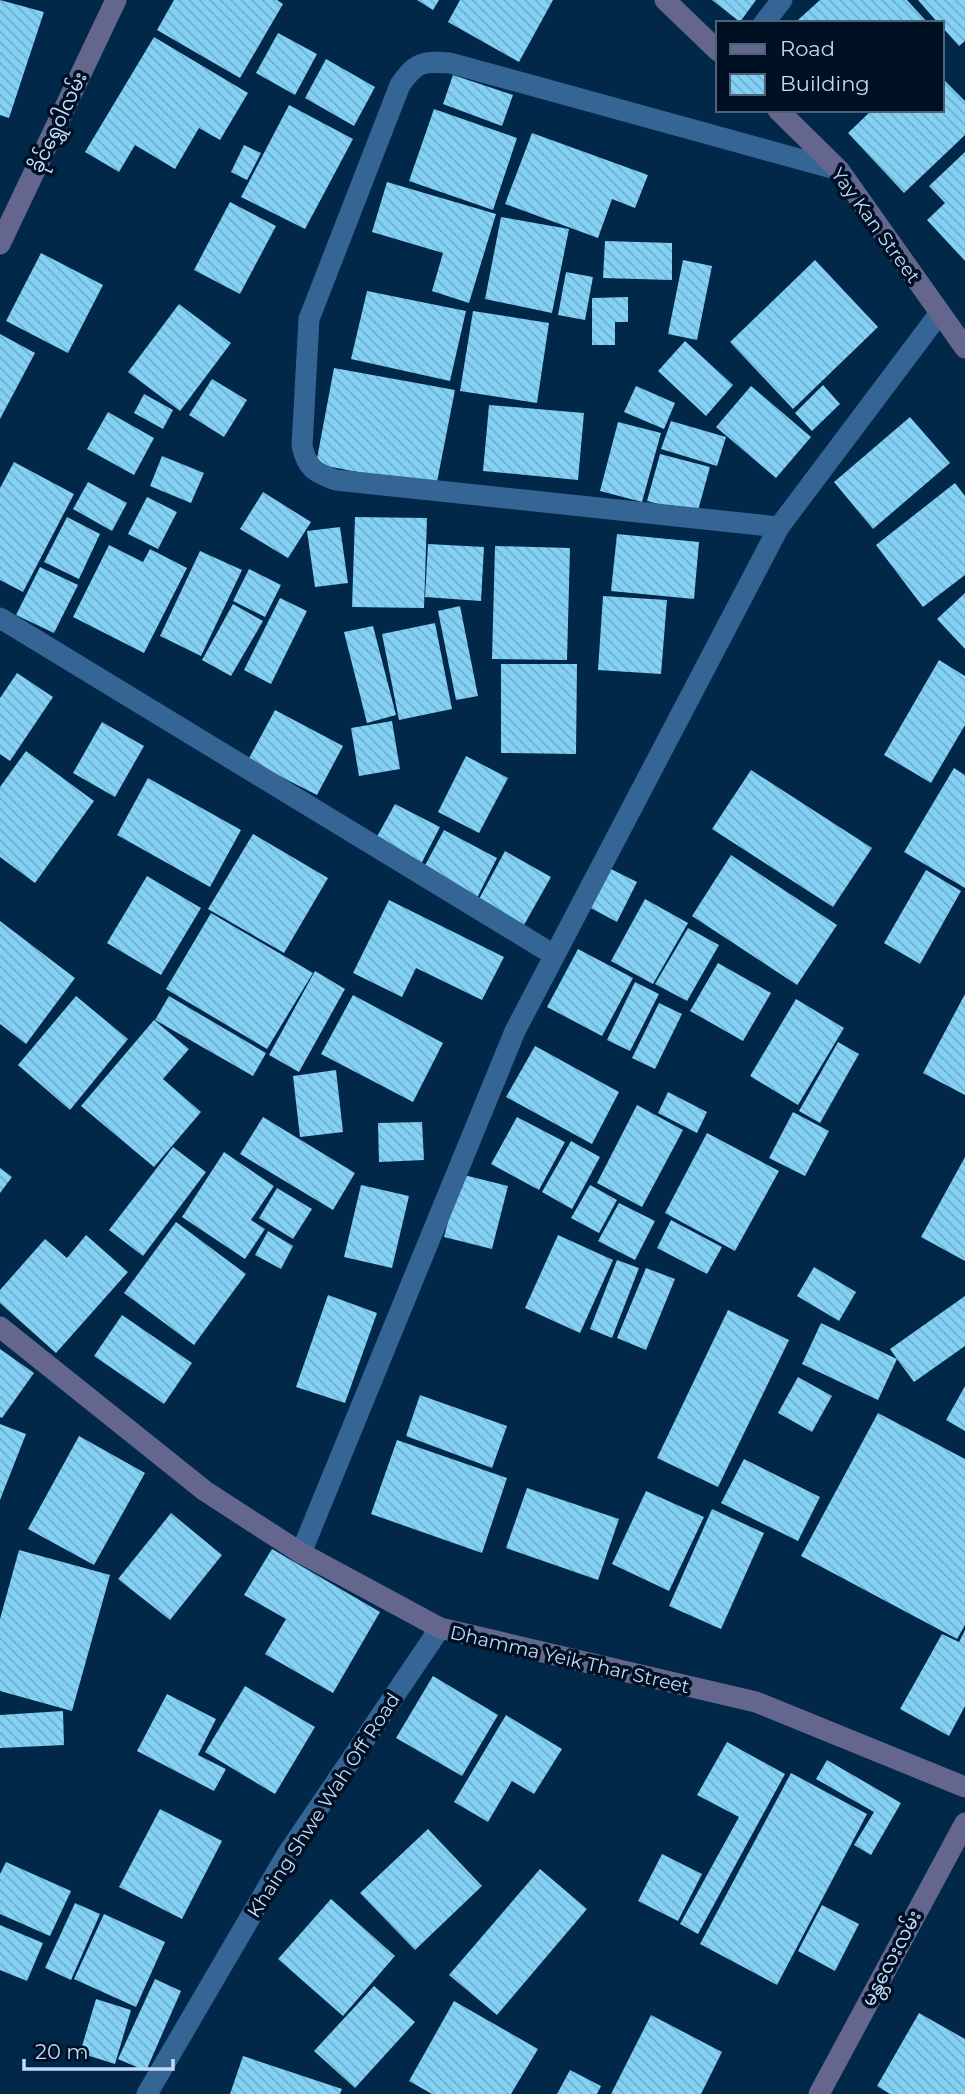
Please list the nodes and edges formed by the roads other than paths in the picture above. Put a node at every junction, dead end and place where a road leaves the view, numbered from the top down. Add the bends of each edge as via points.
1 (116, 0) edge
2 (665, 0) edge
3 (782, 0) edge
4 (766, 21) edge
5 (716, 49) edge
6 (780, 112) edge
7 (839, 170) junction
8 (0, 244) edge
9 (939, 314) junction
10 (965, 348) edge
11 (779, 527) junction
12 (0, 618) edge
13 (554, 955) junction
14 (0, 1327) edge
15 (301, 1553) junction
16 (440, 1628) junction
17 (965, 1787) edge
18 (965, 1823) edge
19 (147, 2094) edge
20 (819, 2094) edge

1 - 8 main road, ခိုင်ရွှေဝါလမ်း
2 - 5 main road
3 - 4 street
6 - 7 main road, Yay Kan Street
7 - 9 main road, Yay Kan Street
7 - 11 street via 450,63 426,61 411,70 400,85 309,319 302,446 306,463 317,474 336,480
9 - 10 main road, Yay Kan Street
9 - 11 street
11 - 13 street
12 - 13 street
13 - 15 street via 515,1031
14 - 15 main road, Dhamma Yeik Thar Street via 205,1491
15 - 16 main road, Dhamma Yeik Thar Street
16 - 17 main road, Dhamma Yeik Thar Street via 756,1702
16 - 19 street, Khaing Shwe Wah Off Road via 286,1856
18 - 20 main road, မန္တလေးလမ်း

